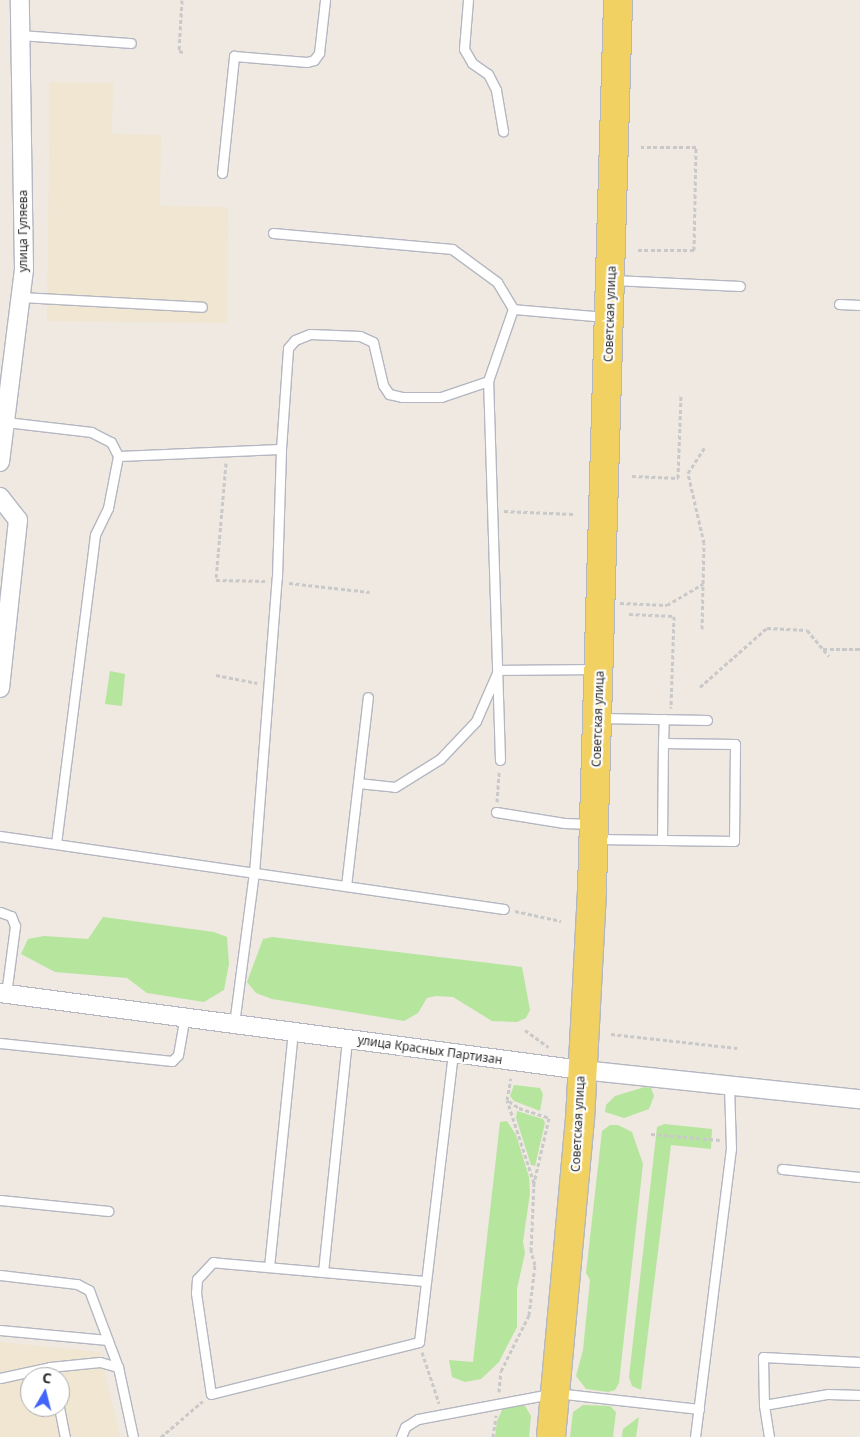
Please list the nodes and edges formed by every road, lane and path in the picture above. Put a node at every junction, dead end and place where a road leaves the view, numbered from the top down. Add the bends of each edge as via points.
1 (20, 0) edge
2 (182, 0) edge
3 (325, 0) edge
4 (468, 0) edge
5 (618, 0) edge
6 (21, 35) junction
7 (131, 43) dead end
8 (183, 52) dead end
9 (503, 131) dead end
10 (641, 147) dead end
11 (222, 173) dead end
12 (273, 233) dead end
13 (638, 250) dead end
14 (611, 280) junction
15 (740, 286) dead end
16 (20, 297) junction
17 (839, 304) dead end
18 (860, 305) edge
19 (202, 307) dead end
20 (513, 309) junction
21 (610, 317) junction
22 (488, 381) junction
23 (681, 395) dead end
24 (6, 422) junction
25 (281, 448) junction
26 (704, 448) dead end
27 (227, 451) junction
28 (118, 456) junction
29 (0, 462) edge
30 (632, 476) dead end
31 (0, 497) edge
32 (490, 511) junction
33 (574, 514) dead end
34 (277, 582) junction
35 (703, 583) junction
36 (370, 592) dead end
37 (602, 603) junction
38 (629, 614) dead end
39 (702, 630) dead end
40 (823, 649) junction
41 (860, 649) edge
42 (829, 656) dead end
43 (600, 669) junction
44 (498, 670) junction
45 (216, 675) dead end
46 (269, 686) junction
47 (700, 687) dead end
48 (0, 688) edge
49 (368, 697) dead end
50 (598, 718) junction
51 (667, 719) junction
52 (707, 720) dead end
53 (663, 743) junction
54 (500, 760) joint
55 (358, 783) junction
56 (496, 812) joint
57 (594, 831) junction
58 (0, 836) edge
59 (662, 840) junction
60 (56, 844) junction
61 (254, 872) junction
62 (346, 886) junction
63 (504, 909) joint
64 (0, 912) edge
65 (561, 921) dead end
66 (3, 993) edge
67 (185, 1017) junction
68 (234, 1024) junction
69 (525, 1030) dead end
70 (293, 1032) junction
71 (611, 1034) dead end
72 (347, 1039) junction
73 (0, 1043) edge
74 (737, 1048) dead end
75 (555, 1052) dead end
76 (453, 1053) junction
77 (582, 1070) junction
78 (502, 1074) dead end
79 (728, 1085) junction
80 (860, 1099) edge
81 (507, 1100) junction
82 (651, 1134) dead end
83 (731, 1141) junction
84 (782, 1169) dead end
85 (860, 1177) edge
86 (534, 1183) junction
87 (0, 1200) edge
88 (108, 1211) dead end
89 (269, 1267) junction
90 (323, 1272) junction
91 (0, 1275) edge
92 (424, 1281) junction
93 (0, 1330) edge
94 (108, 1340) junction
95 (419, 1342) junction
96 (860, 1362) edge
97 (50, 1367) edge
98 (118, 1367) junction
99 (20, 1374) edge
100 (0, 1378) edge
101 (556, 1393) junction
102 (212, 1394) junction
103 (860, 1395) edge
104 (497, 1402) junction
105 (764, 1405) junction
106 (699, 1409) junction
107 (442, 1414) junction
108 (61, 1417) edge
109 (65, 1437) edge
110 (133, 1437) edge
111 (161, 1437) edge
112 (401, 1437) edge
113 (493, 1437) edge
114 (551, 1437) edge
115 (695, 1437) edge
116 (769, 1437) edge

1 - 6 street, улица Гуляева
2 - 8 path via 178,51
3 - 11 lane via 319,53 314,60 234,56
4 - 9 lane via 464,49 472,63 488,74 496,90
5 - 14 main road, Советская улица
6 - 7 lane
6 - 16 street, улица Гуляева via 24,269
10 - 13 path via 696,147 694,250
12 - 20 lane via 452,249 497,282
14 - 15 lane
14 - 21 main road, Советская улица
16 - 19 lane
16 - 24 street, улица Гуляева
17 - 18 lane
20 - 21 lane
20 - 22 lane
21 - 37 main road, Советская улица
22 - 25 lane via 441,396 402,398 389,394 382,385 373,342 360,336 310,334 295,340 288,348
22 - 32 lane
23 - 30 path via 678,478
24 - 28 lane via 91,432 111,442
24 - 29 street, улица Гуляева
25 - 27 lane
25 - 34 lane
26 - 35 path via 688,474 704,543
27 - 28 lane
27 - 34 path via 216,580
28 - 60 lane via 108,508 95,535
31 - 48 street via 18,520
32 - 33 path
32 - 44 lane
34 - 36 path
34 - 46 lane
35 - 37 path via 667,605
35 - 39 path
37 - 43 main road, Советская улица
38 - 51 path via 674,616
40 - 41 path
40 - 42 path
40 - 47 path via 807,630 767,628
43 - 44 lane
43 - 50 main road, Советская улица
44 - 54 lane
44 - 55 lane via 476,720 440,759 395,787
45 - 46 path
46 - 61 lane
49 - 55 lane
50 - 51 lane
50 - 57 main road, Советская улица
51 - 52 lane
51 - 53 lane
53 - 59 lane
53 - 59 lane via 735,744 735,754 734,841
54 - 56 path
55 - 62 lane
56 - 57 lane
57 - 59 lane
57 - 77 main road, Советская улица
58 - 60 lane
60 - 61 lane
61 - 62 lane
61 - 68 lane
62 - 63 lane
63 - 65 path
64 - 66 lane via 11,916 15,926
66 - 67 street, улица Красных Партизан
67 - 68 street, улица Красных Партизан
67 - 73 lane via 178,1055 172,1061
68 - 70 street, улица Красных Партизан
69 - 75 path
70 - 72 street, улица Красных Партизан
70 - 89 lane
71 - 74 path
72 - 76 street, улица Красных Партизан
72 - 90 lane
76 - 77 street, улица Красных Партизан
76 - 92 lane
77 - 79 street, улица Красных Партизан
77 - 101 main road, Советская улица
78 - 81 path via 511,1075
79 - 80 street, улица Красных Партизан
79 - 83 lane
81 - 86 path
81 - 86 path via 519,1108 549,1118
82 - 83 path
83 - 106 lane
84 - 85 lane
86 - 104 path via 531,1251 535,1265 530,1315 501,1371
87 - 88 lane
89 - 90 lane
89 - 102 lane via 213,1262 197,1279
90 - 92 lane
91 - 94 lane via 77,1284 89,1290
92 - 95 lane
93 - 94 lane
94 - 98 lane
95 - 102 lane
95 - 107 path
96 - 105 lane via 763,1357
97 - 98 lane via 100,1362
98 - 110 lane
99 - 100 lane
101 - 104 lane
101 - 106 lane
101 - 114 main road, Советская улица
102 - 111 path
103 - 105 lane via 828,1394
104 - 107 lane
104 - 113 path
105 - 116 lane
106 - 115 lane
107 - 112 lane via 418,1419 406,1427
108 - 109 lane

